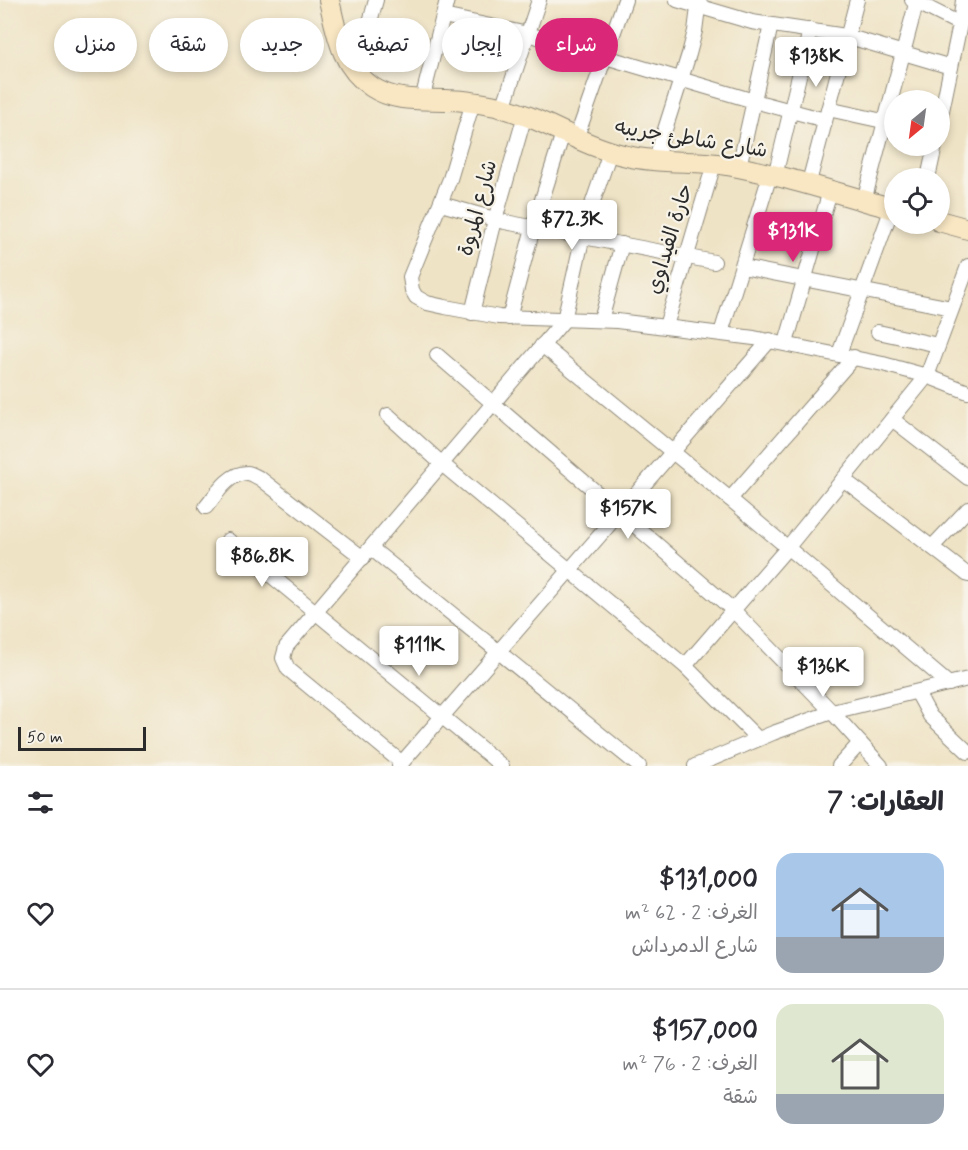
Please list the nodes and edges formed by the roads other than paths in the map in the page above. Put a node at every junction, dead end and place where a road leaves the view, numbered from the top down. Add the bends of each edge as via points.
1 (329, 0) edge
2 (376, 0) edge
3 (539, 0) edge
4 (625, 0) edge
5 (677, 0) edge
6 (857, 0) edge
7 (963, 0) edge
8 (915, 1) edge
9 (698, 3) edge
10 (443, 5) edge
11 (618, 20) edge
12 (960, 24) junction
13 (771, 25) junction
14 (810, 30) junction
15 (528, 34) junction
16 (535, 36) edge
17 (846, 36) junction
18 (961, 50) edge
19 (903, 52) junction
20 (618, 62) edge
21 (951, 67) junction
22 (599, 72) edge
23 (356, 74) junction
24 (682, 80) junction
25 (896, 90) edge
26 (946, 90) edge
27 (422, 100) junction
28 (754, 101) junction
29 (473, 102) junction
30 (503, 108) junction
31 (790, 110) junction
32 (525, 114) junction
33 (826, 114) junction
34 (884, 121) edge
35 (570, 136) junction
36 (884, 140) edge
37 (610, 152) junction
38 (655, 161) junction
39 (714, 164) junction
40 (739, 167) junction
41 (772, 176) junction
42 (808, 186) junction
43 (830, 191) junction
44 (864, 201) junction
45 (441, 204) junction
46 (884, 206) edge
47 (495, 220) junction
48 (950, 224) edge
49 (533, 228) junction
50 (968, 229) edge
51 (884, 232) edge
52 (582, 237) junction
53 (622, 244) junction
54 (686, 256) junction
55 (714, 262) dead end
56 (968, 266) edge
57 (742, 267) junction
58 (804, 279) junction
59 (862, 290) junction
60 (952, 308) junction
61 (472, 313) junction
62 (509, 318) junction
63 (564, 320) junction
64 (601, 320) junction
65 (666, 326) junction
66 (878, 332) dead end
67 (722, 333) junction
68 (770, 340) junction
69 (786, 343) junction
70 (542, 345) junction
71 (938, 345) junction
72 (839, 354) junction
73 (437, 355) dead end
74 (854, 357) junction
75 (927, 376) junction
76 (968, 392) edge
77 (493, 404) junction
78 (388, 415) dead end
79 (892, 419) junction
80 (672, 452) junction
81 (442, 464) junction
82 (968, 478) edge
83 (843, 479) junction
84 (730, 499) junction
85 (206, 507) dead end
86 (968, 509) edge
87 (620, 512) junction
88 (228, 540) dead end
89 (788, 547) junction
90 (932, 547) junction
91 (368, 553) junction
92 (569, 571) junction
93 (968, 575) edge
94 (733, 610) junction
95 (316, 612) junction
96 (499, 652) junction
97 (685, 666) junction
98 (968, 679) edge
99 (949, 684) junction
100 (917, 692) junction
101 (832, 712) junction
102 (442, 717) junction
103 (758, 739) junction
104 (860, 743) junction
105 (968, 752) edge
106 (401, 764) edge
107 (502, 766) edge
108 (639, 766) edge
109 (695, 766) edge
110 (839, 766) edge
111 (881, 766) edge

1 - 23 street, شارع شاطئ جريبه via 341,50
2 - 23 street
3 - 15 street
4 - 11 street
5 - 9 street
6 - 17 street
7 - 12 street
8 - 12 street
8 - 19 street
9 - 13 street
9 - 24 street via 694,38
10 - 15 street
10 - 27 street
12 - 18 street
13 - 14 street
13 - 28 street
14 - 17 street
14 - 31 street
15 - 16 street
15 - 30 street
17 - 19 street
17 - 33 street
18 - 21 street
19 - 21 street
19 - 25 street
20 - 24 street
21 - 26 street
22 - 35 street
23 - 27 street, شارع شاطئ جريبه via 387,94
24 - 28 street
24 - 38 street
27 - 29 street, شارع شاطئ جريبه
28 - 31 street
28 - 40 street
29 - 30 street, شارع شاطئ جريبه
29 - 45 street
30 - 32 street, شارع شاطئ جريبه
31 - 33 street
31 - 41 street
32 - 35 street, شارع شاطئ جريبه
32 - 47 street, شارع المروة
33 - 34 street
33 - 42 street
35 - 37 street, شارع شاطئ جريبه
35 - 49 street
36 - 44 street
37 - 38 street, شارع شاطئ جريبه
37 - 52 street
38 - 39 street, شارع شاطئ جريبه
39 - 40 street, شارع شاطئ جريبه
39 - 54 street, حارة الفيداوي
40 - 41 street, شارع شاطئ جريبه
41 - 42 street, شارع شاطئ جريبه
41 - 57 street
42 - 43 street, شارع شاطئ جريبه
43 - 44 street, شارع شاطئ جريبه
43 - 58 street
44 - 46 street, شارع شاطئ جريبه
45 - 47 street
45 - 61 street via 411,273 412,290 427,303
47 - 49 street
47 - 61 street, شارع المروة
48 - 50 street
49 - 52 street
49 - 62 street
51 - 59 street
52 - 53 street
52 - 63 street
53 - 54 street
53 - 64 street
54 - 55 street
54 - 65 street, حارة الفيداوي
56 - 60 street
57 - 58 street
57 - 67 street
58 - 59 street
58 - 69 street
59 - 60 street
59 - 72 street
60 - 71 street
61 - 62 street
62 - 63 street
63 - 64 street
63 - 70 street
64 - 65 street
65 - 67 street
66 - 71 street
67 - 68 street
68 - 69 street
68 - 80 street
69 - 72 street
70 - 77 street
70 - 80 street
71 - 75 street
72 - 74 street
73 - 77 street
74 - 75 street
74 - 84 street
75 - 76 street
75 - 79 street
77 - 81 street
77 - 87 street
78 - 81 street
79 - 82 street
79 - 83 street
80 - 84 street
80 - 87 street
81 - 91 street
81 - 92 street
83 - 89 street
83 - 90 street
84 - 89 street
85 - 91 street via 225,483 248,473
86 - 90 street
87 - 92 street
87 - 94 street
88 - 95 street
89 - 94 street
89 - 99 street
90 - 93 street
91 - 95 street
91 - 96 street
92 - 96 street
92 - 97 street
94 - 97 street
94 - 101 street
95 - 102 street
95 - 106 street via 286,647 283,658 288,669
96 - 102 street
96 - 108 street
97 - 103 street
98 - 99 street
99 - 100 street
100 - 101 street
100 - 105 street via 930,716
101 - 103 street
101 - 104 street
102 - 106 street
102 - 107 street
103 - 109 street
104 - 110 street
104 - 111 street

